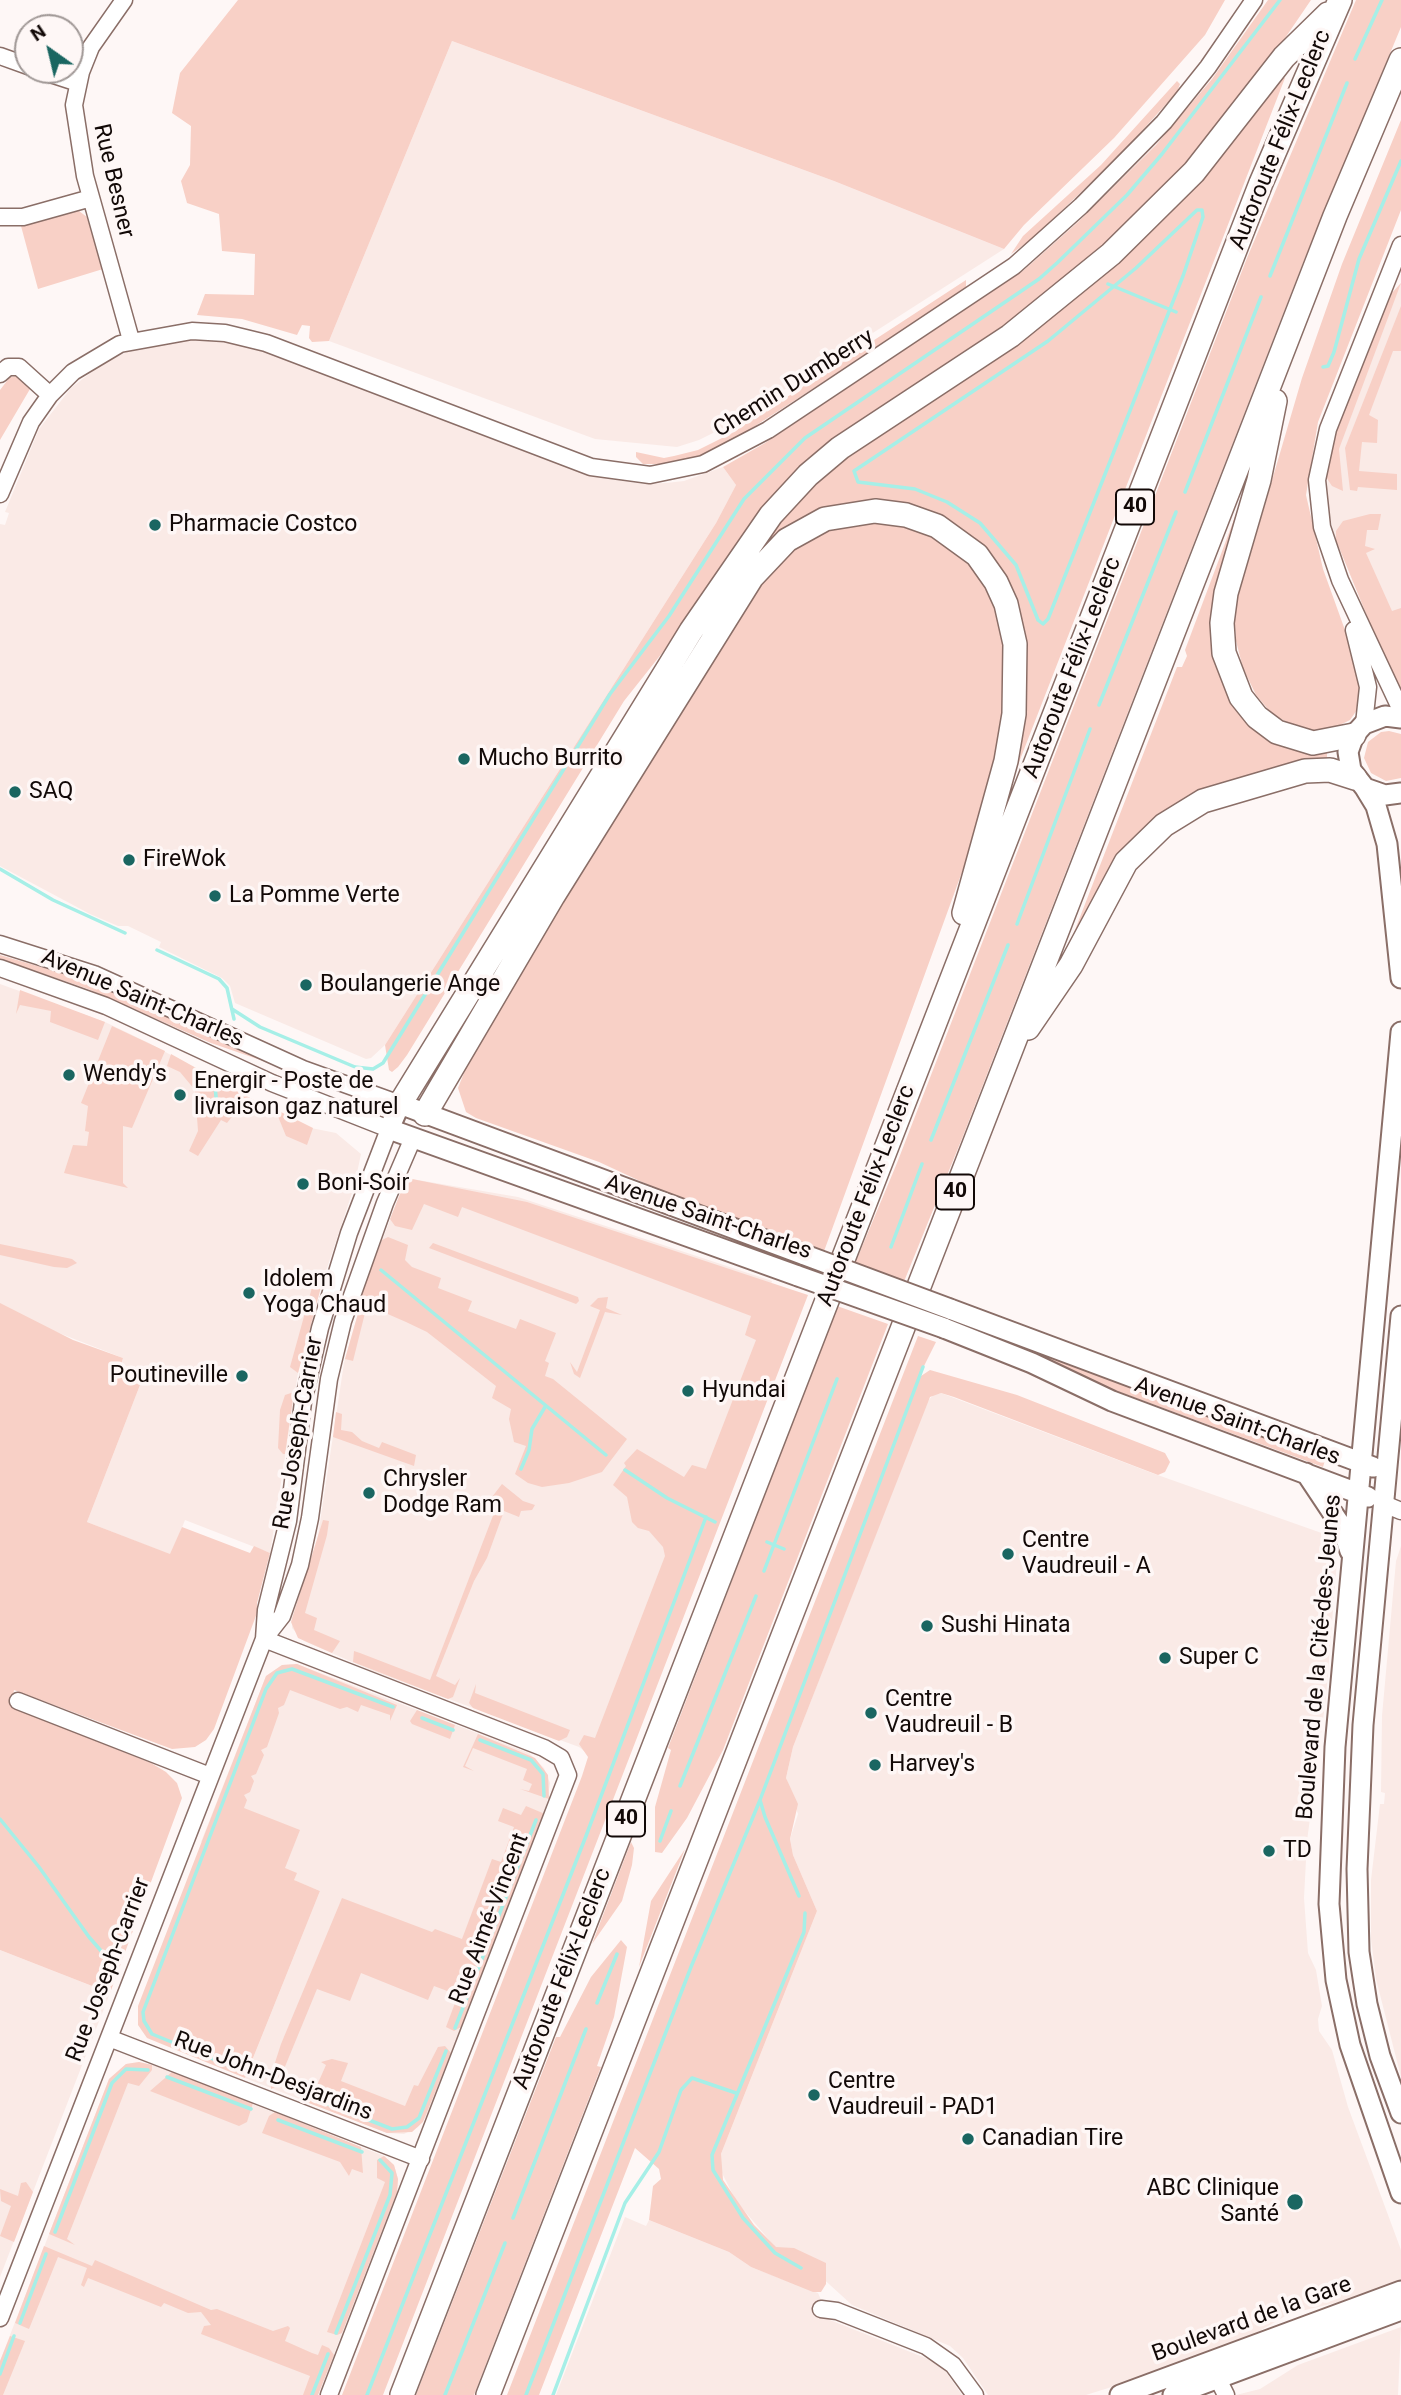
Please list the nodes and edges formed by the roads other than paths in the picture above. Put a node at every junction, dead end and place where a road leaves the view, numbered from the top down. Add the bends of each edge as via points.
1 (124, 0) edge
2 (1254, 0) edge
3 (1339, 2) edge
4 (1401, 60) edge
5 (84, 66) edge
6 (78, 84) edge
7 (91, 198) junction
8 (0, 218) edge
9 (1401, 245) edge
10 (131, 340) junction
11 (1287, 340) junction
12 (0, 374) edge
13 (50, 395) junction
14 (6, 461) edge
15 (0, 494) edge
16 (1340, 580) junction
17 (1401, 710) edge
18 (1401, 718) edge
19 (1359, 729) junction
20 (1360, 783) junction
21 (1401, 793) edge
22 (0, 944) edge
23 (0, 968) edge
24 (1401, 978) edge
25 (939, 1011) junction
26 (1401, 1032) edge
27 (1005, 1063) junction
28 (400, 1104) junction
29 (425, 1114) junction
30 (389, 1129) junction
31 (413, 1138) junction
32 (1401, 1316) edge
33 (947, 1319) junction
34 (1362, 1462) junction
35 (1306, 1473) junction
36 (1394, 1476) edge
37 (1359, 1493) junction
38 (1392, 1507) edge
39 (1353, 1560) junction
40 (264, 1639) junction
41 (18, 1702) dead end
42 (211, 1776) junction
43 (109, 2038) junction
44 (1401, 2113) edge
45 (421, 2159) junction
46 (1401, 2193) edge
47 (1401, 2291) edge
48 (821, 2309) dead end
49 (1401, 2310) edge
50 (0, 2318) edge
51 (1218, 2379) edge
52 (329, 2395) edge
53 (402, 2395) edge
54 (488, 2395) edge
55 (975, 2395) edge
56 (1120, 2395) edge
57 (1172, 2395) edge

1 - 5 street, Rue Besner via 91,47
2 - 10 street, Chemin Dumberry via 1164,122 1014,266 768,430 718,458 687,469 636,475 591,467 237,335 192,331
3 - 25 highway, Autoroute Félix-Leclerc / 40 via 1261,183
3 - 28 highway via 1284,57 1194,172 1111,254 1010,336 840,448 771,515 699,618
4 - 11 highway, 40
6 - 7 street, Rue Besner via 76,133
7 - 8 street via 23,217
7 - 10 street, Rue Besner
9 - 16 street via 1320,455 1320,514
10 - 13 street, Chemin Dumberry via 92,358
11 - 19 highway via 1259,480 1226,593 1224,653 1241,697 1266,725 1313,743
11 - 27 highway, 40
12 - 13 street via 19,367
13 - 14 street, Chemin Dumberry
14 - 15 street, Chemin Dumberry
16 - 17 street
16 - 19 street via 1367,682
18 - 19 main road via 1385,716
19 - 20 main road via 1348,761
20 - 21 main road via 1378,794
20 - 24 main road via 1376,806 1387,844
20 - 27 highway via 1330,770 1305,771 1203,801 1164,825 1121,869 1071,965
22 - 28 street, Avenue Saint-Charles via 94,974 303,1069
23 - 30 street, Avenue Saint-Charles via 106,1006 272,1083
25 - 29 highway via 1011,737 1016,689 1013,627 996,582 977,555 953,535 898,514 840,515 787,540 751,577
25 - 53 highway, Autoroute Félix-Leclerc / 40
26 - 34 main road, Boulevard de la Cité-des-Jeunes
27 - 54 highway, 40
28 - 29 main road, Avenue Saint-Charles
28 - 30 main road, Rue Joseph-Carrier
29 - 31 main road, Rue Joseph-Carrier
29 - 33 main road, Avenue Saint-Charles, bridge via 805,1255
30 - 31 main road, Avenue Saint-Charles
30 - 40 street, Rue Joseph-Carrier via 337,1268 310,1367 289,1516 266,1610
31 - 33 main road, Avenue Saint-Charles, bridge via 798,1276
31 - 40 street, Rue Joseph-Carrier via 343,1321 329,1379 300,1565 282,1616
32 - 36 main road
33 - 34 main road, Avenue Saint-Charles
33 - 35 main road, Avenue Saint-Charles via 1112,1401
34 - 36 main road, Avenue Saint-Charles
34 - 37 main road, Boulevard de la Cité-des-Jeunes
35 - 37 main road, Avenue Saint-Charles
35 - 39 main road via 1342,1527
36 - 38 main road
37 - 38 main road, Avenue Saint-Charles
37 - 39 main road, Boulevard de la Cité-des-Jeunes
38 - 44 main road via 1362,1743 1357,1900 1369,2014
39 - 46 main road, Boulevard de la Cité-des-Jeunes via 1333,1787 1330,1931 1354,2063
40 - 42 street, Rue Joseph-Carrier
40 - 45 street, Rue Aimé-Vincent via 544,1748 561,1758 567,1768 559,1805
41 - 42 street
42 - 43 street, Rue Joseph-Carrier
43 - 45 street, Rue John-Desjardins
43 - 50 street, Rue Joseph-Carrier
45 - 52 street, Rue Aimé-Vincent
47 - 51 main road, Boulevard de la Gare
48 - 55 street via 926,2346 953,2365
49 - 51 main road, Boulevard de la Gare
51 - 56 main road, Boulevard de la Gare
51 - 57 main road, Boulevard de la Gare

